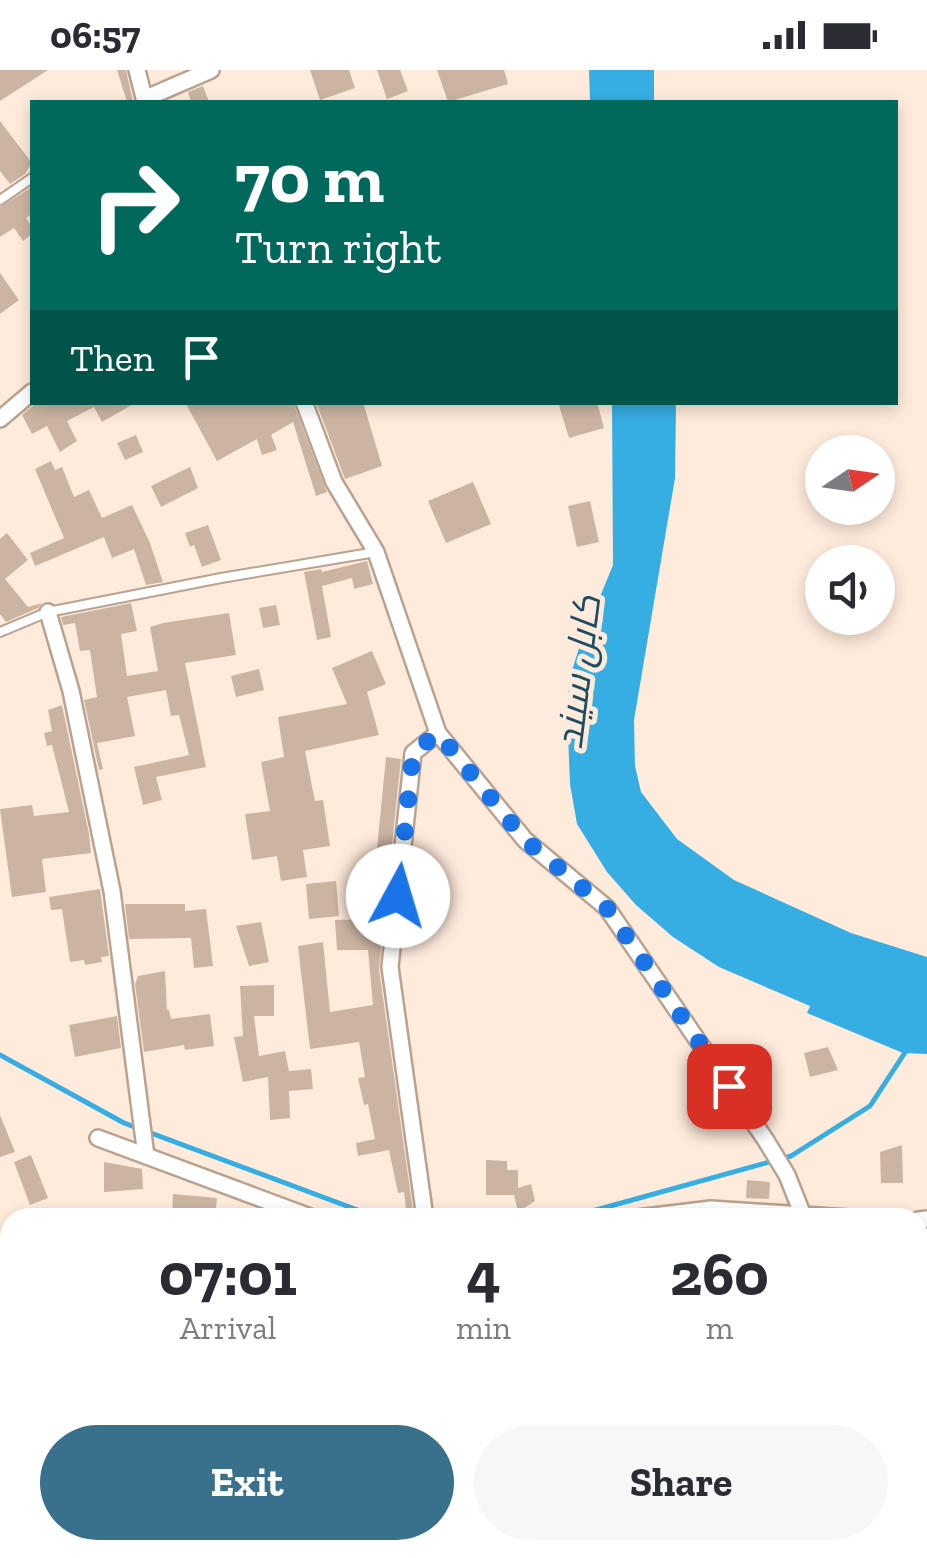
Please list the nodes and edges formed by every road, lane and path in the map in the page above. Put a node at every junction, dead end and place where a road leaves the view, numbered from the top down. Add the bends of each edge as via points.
1 (137, 70) edge
2 (211, 70) edge
3 (143, 100) edge
4 (147, 100) edge
5 (30, 179) edge
6 (0, 200) edge
7 (30, 394) edge
8 (305, 405) edge
9 (0, 419) edge
10 (376, 552) junction
11 (48, 612) junction
12 (0, 632) edge
13 (438, 733) junction
14 (98, 1138) dead end
15 (146, 1148) junction
16 (289, 1208) edge
17 (424, 1208) edge
18 (800, 1208) edge

1 - 3 street
2 - 4 street
5 - 6 lane
7 - 9 street
8 - 10 street via 334,482
10 - 11 lane
10 - 13 street
11 - 12 lane
11 - 15 street via 112,892
13 - 17 street via 413,753 390,967
13 - 18 street via 525,840 607,908 766,1139
14 - 15 street
15 - 16 street

